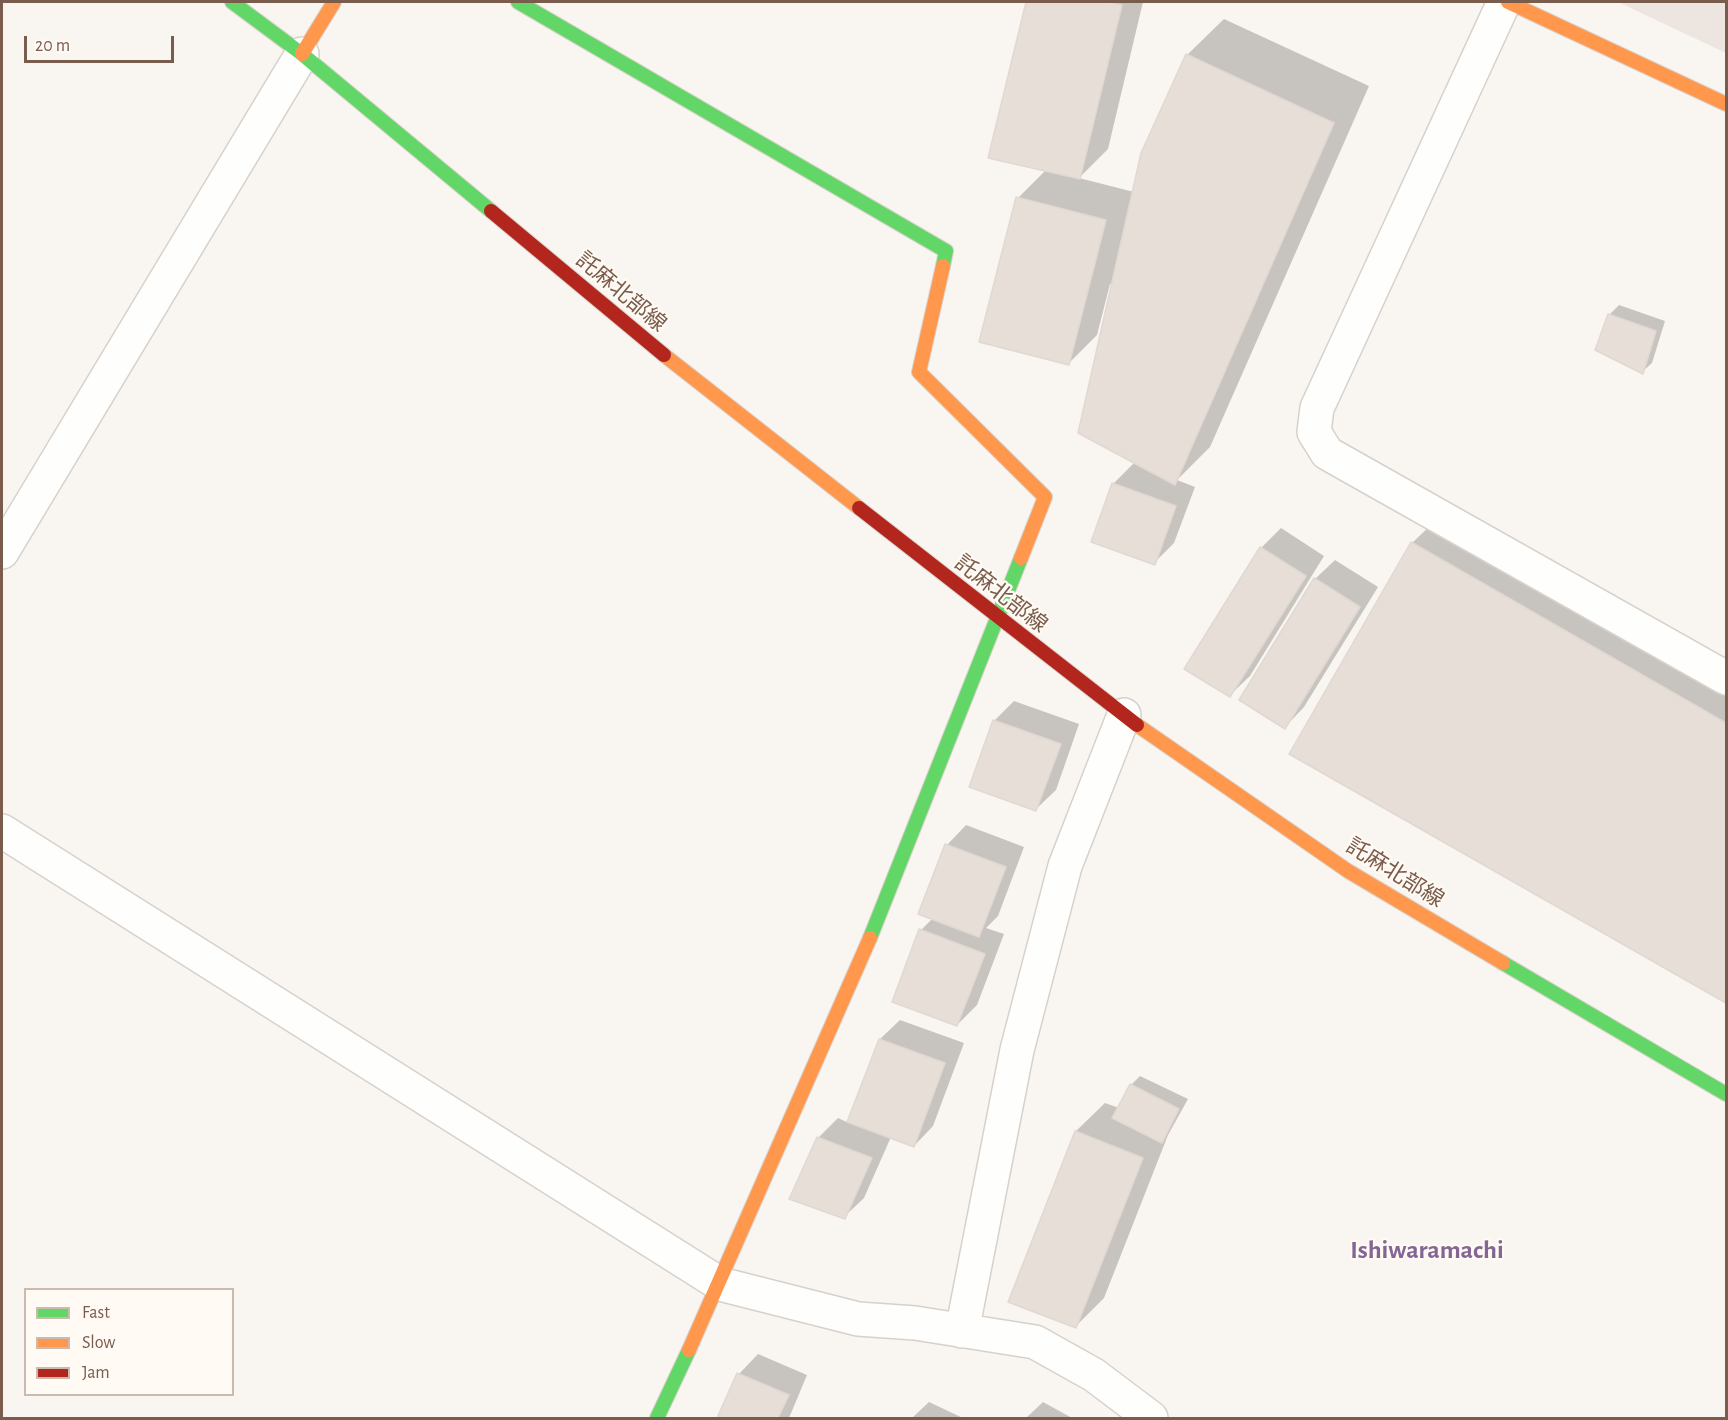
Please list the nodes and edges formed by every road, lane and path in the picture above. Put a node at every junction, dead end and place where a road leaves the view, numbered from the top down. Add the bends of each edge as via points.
1 (232, 2) edge
2 (334, 2) edge
3 (518, 2) edge
4 (1506, 2) edge
5 (302, 54) junction
6 (1726, 104) edge
7 (2, 552) edge
8 (998, 618) junction
9 (1726, 678) edge
10 (1124, 715) junction
11 (2, 831) edge
12 (1726, 1094) edge
13 (720, 1284) junction
14 (962, 1331) junction
15 (657, 1419) edge
16 (1151, 1419) edge

1 - 5 main road, 託麻北部線
2 - 5 main road
3 - 8 main road via 946,251 920,372 1045,497
4 - 6 main road
4 - 9 street via 1317,408 1314,432 1327,453
5 - 7 street
5 - 8 main road, 託麻北部線 via 669,360
8 - 10 main road, 託麻北部線
8 - 13 main road via 893,884
10 - 12 main road, 託麻北部線 via 1348,871
10 - 14 street via 1065,866 1017,1050
11 - 13 street
13 - 14 street via 858,1318
13 - 15 main road
14 - 16 street via 1035,1342 1094,1375

